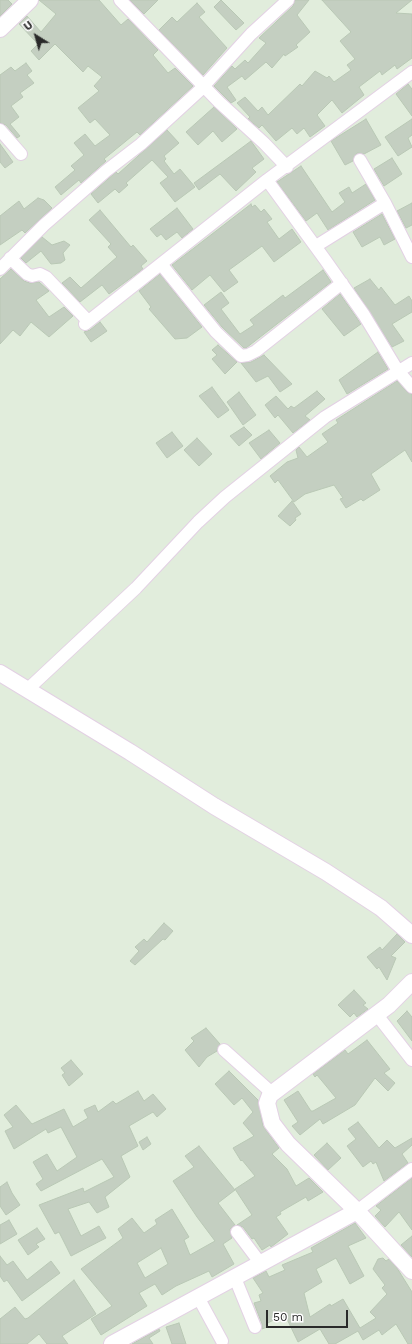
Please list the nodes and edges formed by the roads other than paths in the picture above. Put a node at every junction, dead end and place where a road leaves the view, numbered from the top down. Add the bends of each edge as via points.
1 (30, 0) edge
2 (120, 0) edge
3 (288, 0) edge
4 (0, 29) edge
5 (412, 72) edge
6 (204, 86) junction
7 (0, 130) edge
8 (21, 154) dead end
9 (360, 160) dead end
10 (286, 167) junction
11 (267, 180) junction
12 (385, 203) junction
13 (316, 246) junction
14 (412, 257) edge
15 (10, 258) junction
16 (161, 264) junction
17 (0, 269) edge
18 (342, 283) junction
19 (412, 363) edge
20 (398, 371) junction
21 (412, 387) edge
22 (0, 673) edge
23 (28, 690) junction
24 (412, 935) edge
25 (412, 982) edge
26 (376, 1015) junction
27 (224, 1050) dead end
28 (412, 1060) edge
29 (272, 1093) junction
30 (412, 1169) edge
31 (358, 1211) junction
32 (237, 1232) dead end
33 (261, 1264) junction
34 (412, 1271) edge
35 (235, 1278) junction
36 (198, 1297) junction
37 (255, 1327) dead end
38 (222, 1341) dead end
39 (112, 1344) edge

1 - 4 street
2 - 6 street
3 - 6 street via 251,34
5 - 10 street
6 - 10 street
6 - 15 street via 141,144 44,225
7 - 8 street
9 - 12 street
10 - 11 street
11 - 13 street
11 - 16 street
12 - 13 street
12 - 14 street
13 - 18 street
15 - 16 street via 27,274 40,274 46,277 87,322
15 - 17 street
16 - 18 street via 216,332 241,356 256,351
18 - 20 street
19 - 20 street
20 - 21 street
20 - 23 street via 325,417 225,497 136,588
22 - 23 street
23 - 24 street via 214,806 326,872 381,908
25 - 26 street
26 - 28 street
26 - 29 street
27 - 29 street
29 - 31 street via 266,1103 272,1123 288,1144
30 - 31 street
31 - 33 street
31 - 34 street
32 - 33 street
33 - 35 street
35 - 36 street
35 - 37 street
36 - 38 street
36 - 39 street

